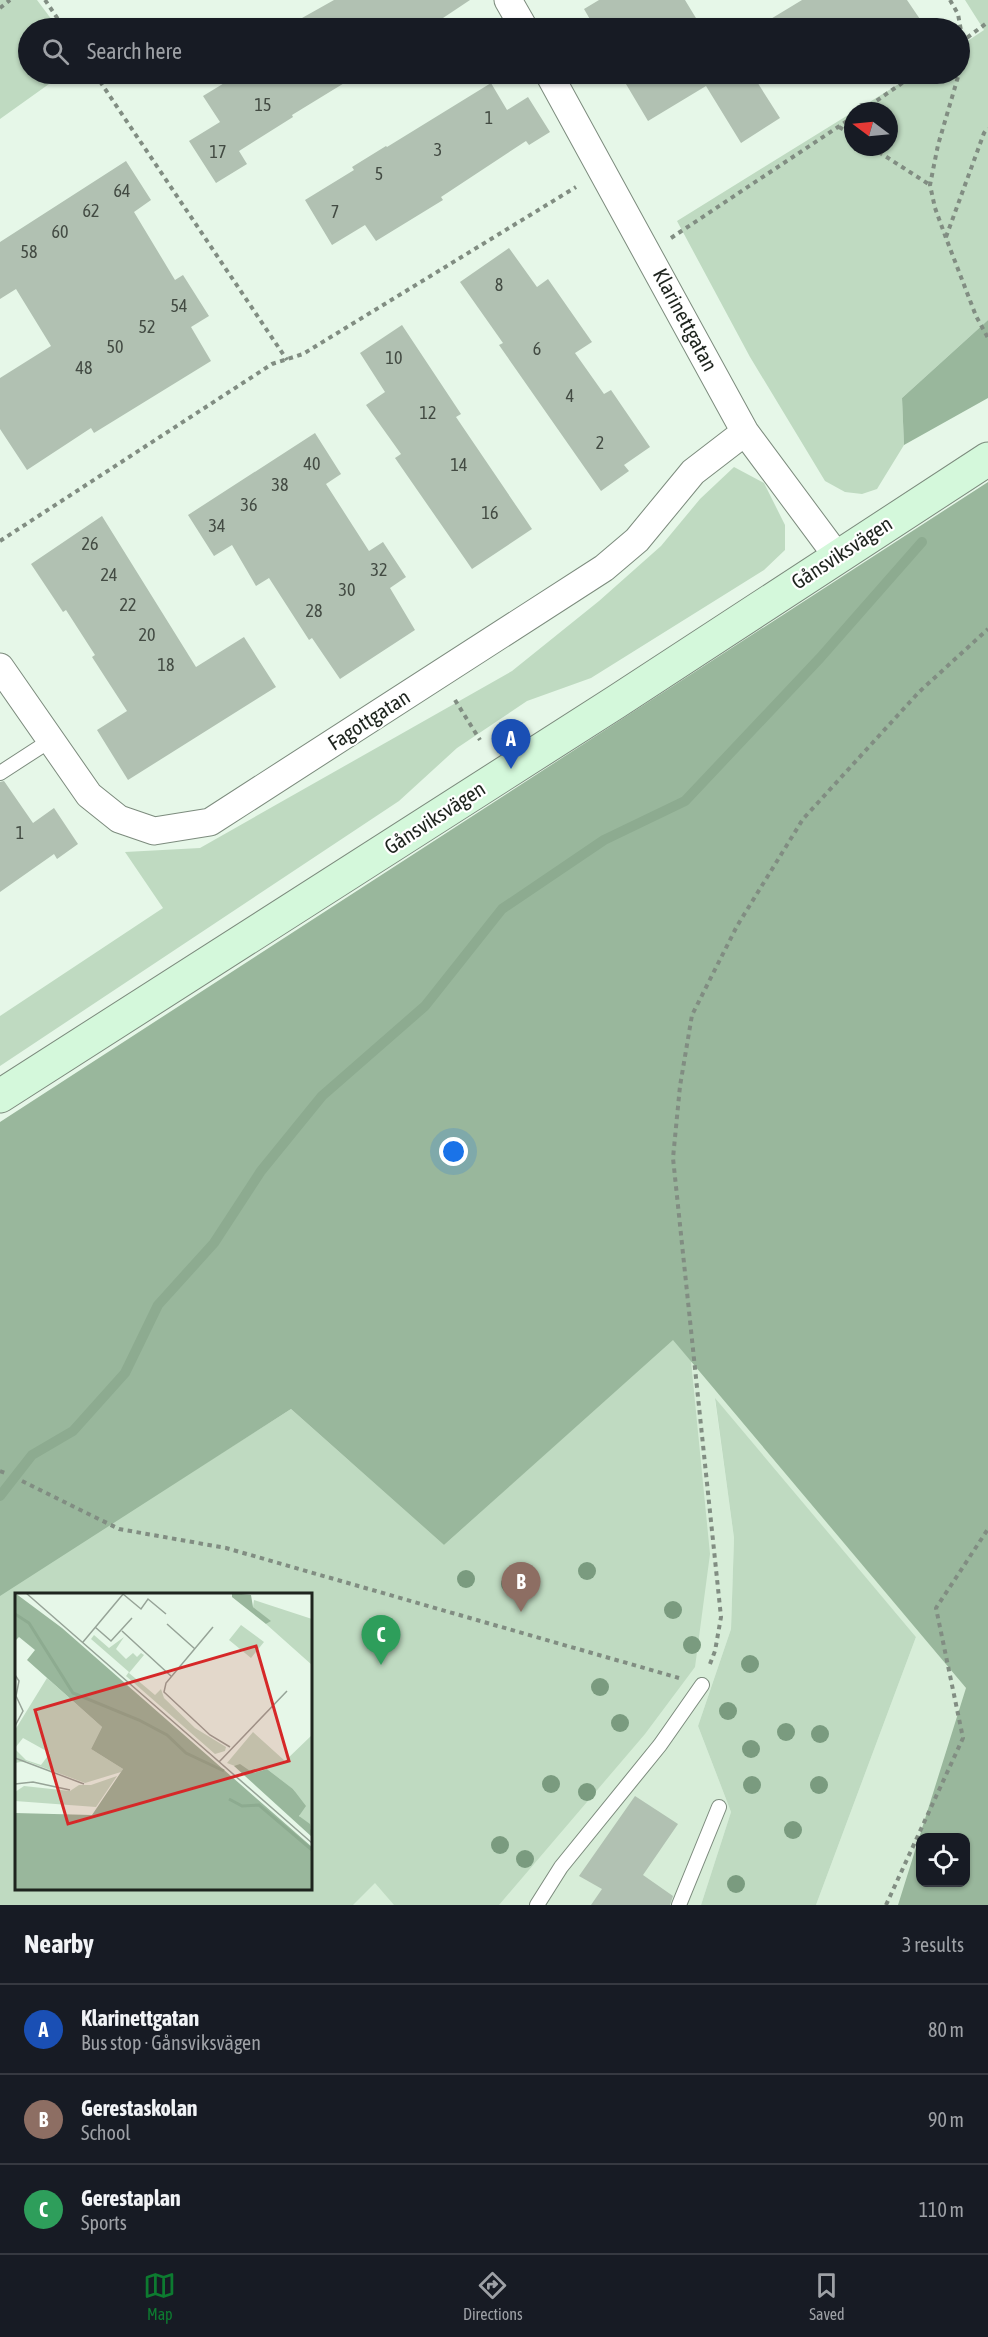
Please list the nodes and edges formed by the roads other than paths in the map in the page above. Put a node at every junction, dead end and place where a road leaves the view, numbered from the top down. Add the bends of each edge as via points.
1 (508, 0) edge
2 (518, 18) edge
3 (555, 84) edge
4 (745, 432) junction
5 (988, 459) edge
6 (837, 556) junction
7 (0, 667) edge
8 (51, 740) junction
9 (0, 773) edge
10 (0, 1096) edge
11 (702, 1685) road end
12 (719, 1807) dead end
13 (537, 1905) edge
14 (679, 1905) edge

1 - 2 street
3 - 4 street, Klarinettgatan
4 - 6 street, Klarinettgatan
4 - 8 street, Fagottgatan via 693,472 637,540 604,568 210,822 154,831 119,819 89,795
5 - 6 main road, Gånsviksvägen
6 - 10 main road, Gånsviksvägen via 607,708
7 - 8 street, Fagottgatan
8 - 9 lane
11 - 13 lane via 660,1745 561,1867
12 - 14 lane

